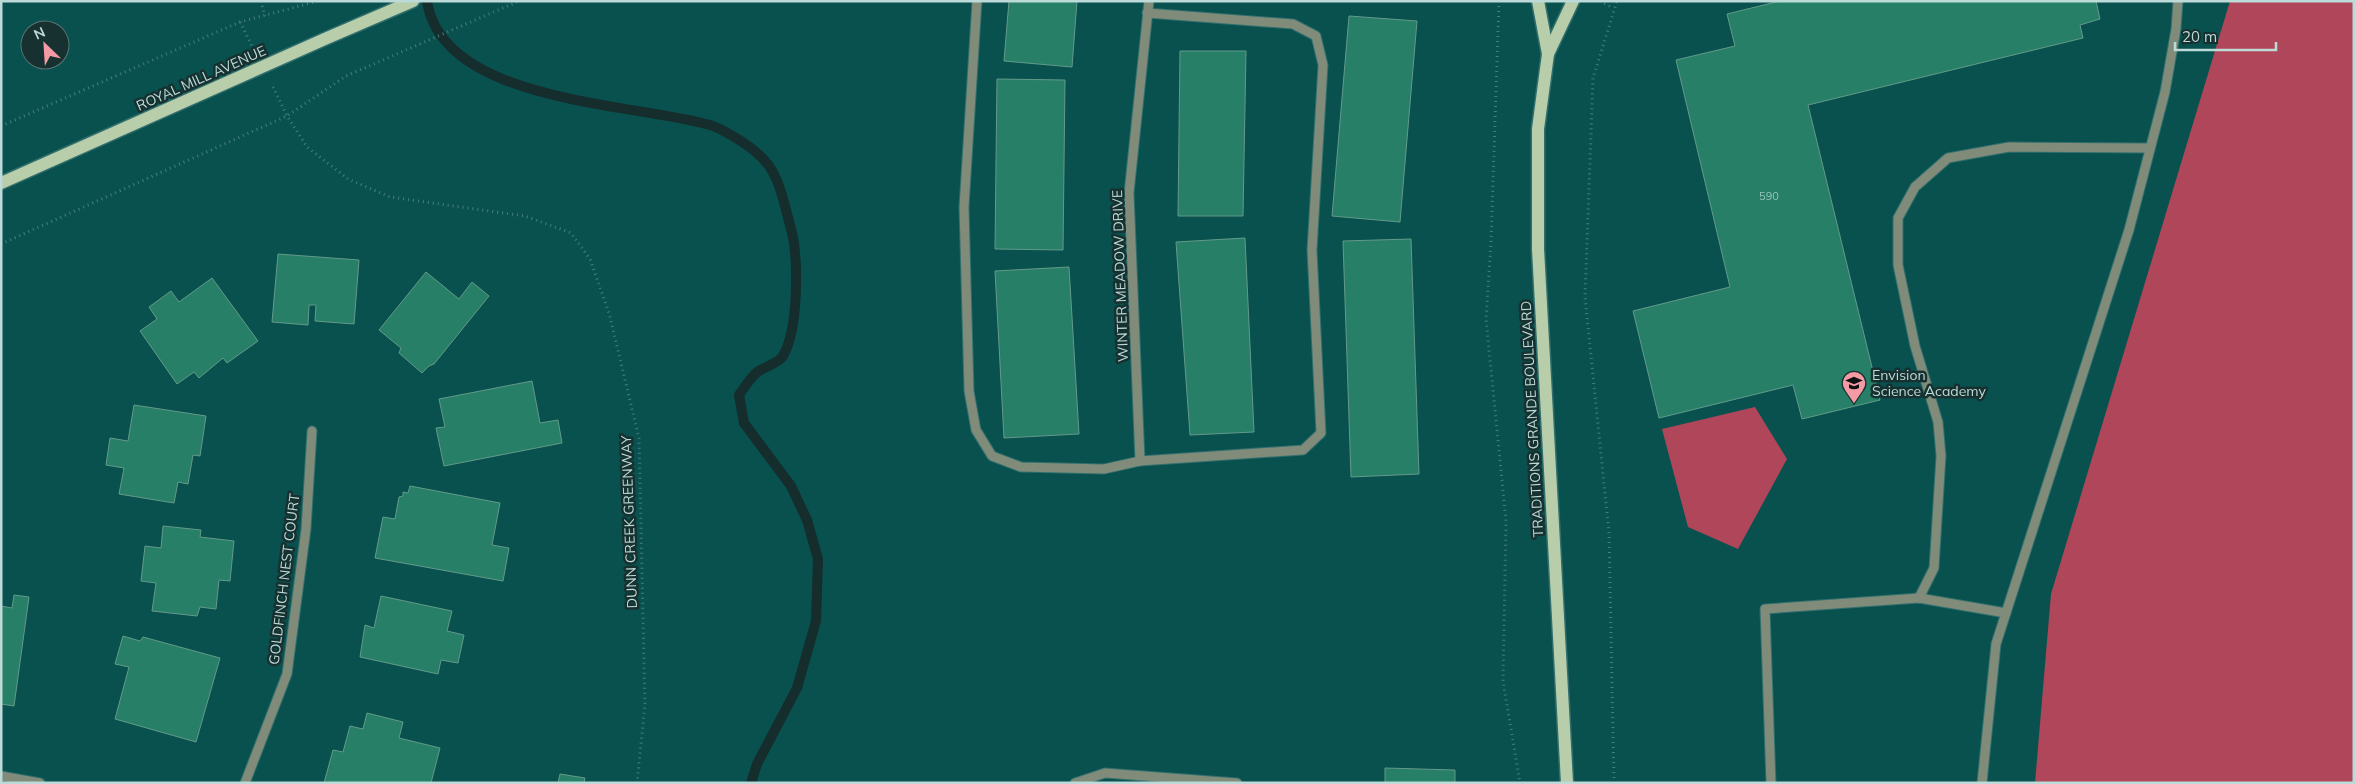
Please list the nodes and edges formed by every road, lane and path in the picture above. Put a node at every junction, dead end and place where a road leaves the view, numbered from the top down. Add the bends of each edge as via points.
1 (261, 1) edge
2 (318, 1) edge
3 (413, 1) edge
4 (519, 1) edge
5 (977, 1) edge
6 (1149, 1) edge
7 (1499, 1) edge
8 (1538, 1) edge
9 (1574, 1) edge
10 (1600, 1) edge
11 (1617, 1) edge
12 (2178, 1) edge
13 (1613, 8) junction
14 (1147, 13) junction
15 (265, 16) junction
16 (240, 22) junction
17 (248, 38) dead end
18 (1548, 54) junction
19 (279, 99) dead end
20 (288, 116) junction
21 (1, 126) edge
22 (2149, 148) junction
23 (1, 183) edge
24 (1, 244) edge
25 (312, 432) dead end
26 (1140, 461) junction
27 (1919, 598) junction
28 (2006, 612) junction
29 (1, 776) edge
30 (40, 783) edge
31 (246, 783) edge
32 (637, 783) edge
33 (1075, 783) edge
34 (1237, 783) edge
35 (1520, 783) edge
36 (1567, 783) edge
37 (1614, 783) edge
38 (1770, 783) edge
39 (1982, 783) edge

1 - 15 path
2 - 15 path
3 - 23 main road, ROYAL MILL AVENUE
4 - 20 path via 346,76
5 - 26 street via 964,207 969,391 976,430 992,456 1021,467 1104,469
6 - 14 street, WINTER MEADOW DRIVE
7 - 35 path via 1486,319 1506,522 1503,680
8 - 18 main road, TRADITIONS GRANDE BOULEVARD
9 - 18 main road, TRADITIONS GRANDE BOULEVARD
10 - 13 path
11 - 13 path
12 - 22 street via 2166,83
13 - 37 path via 1593,78 1585,297 1609,533
14 - 26 street, WINTER MEADOW DRIVE via 1129,193
14 - 26 street via 1293,24 1316,36 1323,65 1312,250 1322,433 1303,450
15 - 16 path
16 - 17 path
16 - 21 path
18 - 36 main road, TRADITIONS GRANDE BOULEVARD via 1538,130 1538,249
19 - 20 path, DUNN CREEK GREENWAY
20 - 24 path
20 - 32 path, DUNN CREEK GREENWAY via 307,147 348,179 390,197 525,216 571,233 590,259 609,313 639,438 645,705
22 - 27 street via 2009,147 1948,158 1915,186 1898,218 1898,265 1915,346 1938,422 1941,456 1934,568
22 - 28 street via 2129,230
25 - 31 street, GOLDFINCH NEST COURT via 306,529 287,674
27 - 28 street
27 - 38 street via 1765,609
28 - 39 street via 1996,644
29 - 30 street
33 - 34 street via 1105,773

